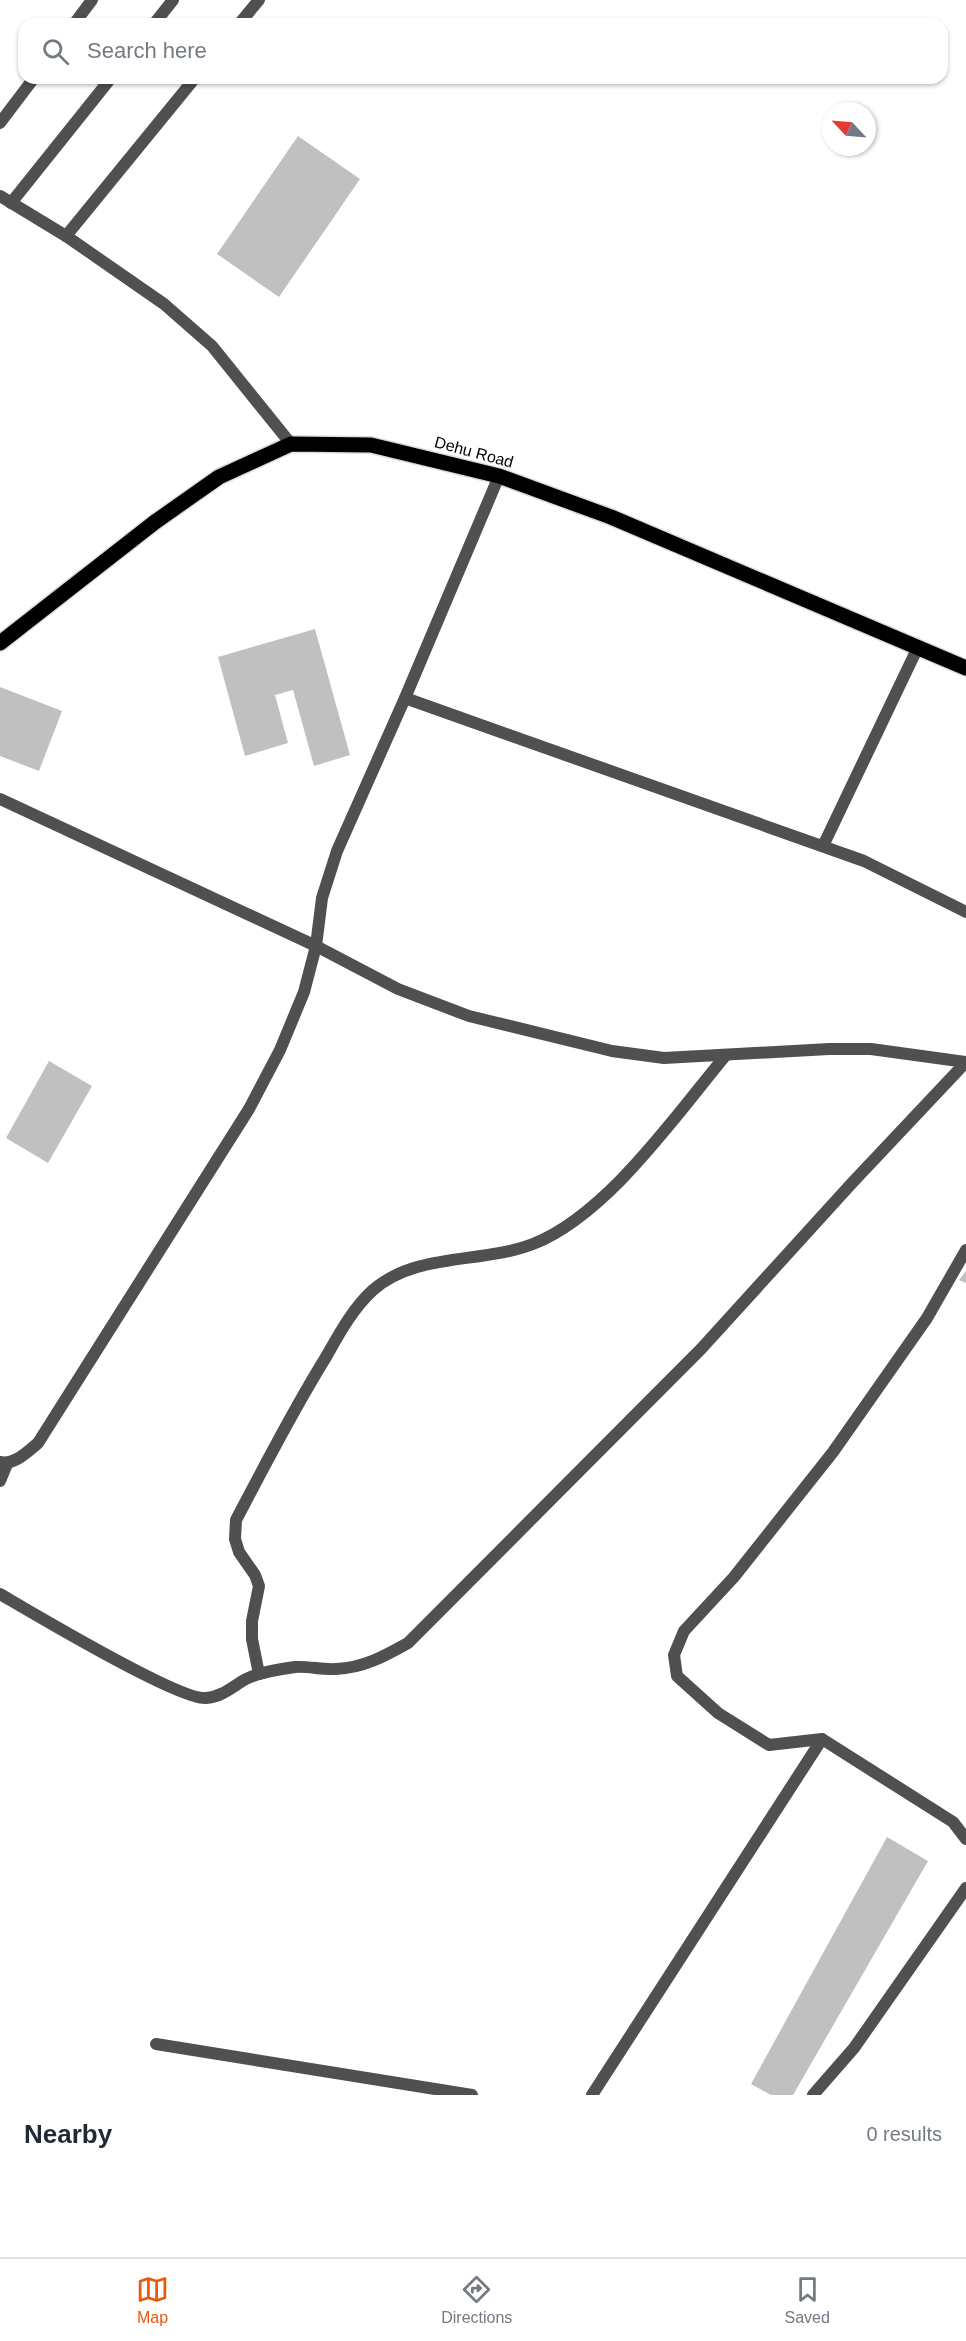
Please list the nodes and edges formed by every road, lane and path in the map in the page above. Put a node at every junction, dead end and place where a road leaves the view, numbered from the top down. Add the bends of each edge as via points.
1 (93, 0) edge
2 (173, 0) edge
3 (259, 0) edge
4 (79, 18) edge
5 (159, 18) edge
6 (244, 18) edge
7 (29, 84) edge
8 (106, 84) edge
9 (190, 84) edge
10 (0, 123) edge
11 (0, 196) edge
12 (11, 203) junction
13 (66, 236) junction
14 (291, 444) junction
15 (499, 476) junction
16 (0, 643) edge
17 (918, 647) junction
18 (966, 668) edge
19 (405, 698) junction
20 (0, 799) edge
21 (823, 846) junction
22 (966, 912) edge
23 (316, 946) junction
24 (726, 1055) junction
25 (966, 1062) edge
26 (966, 1250) edge
27 (4, 1463) edge
28 (0, 1481) edge
29 (0, 1594) edge
30 (260, 1674) junction
31 (822, 1739) junction
32 (966, 1839) edge
33 (966, 1888) edge
34 (156, 2044) dead end
35 (472, 2095) edge
36 (592, 2095) edge
37 (813, 2095) edge

1 - 4 street
2 - 5 street
3 - 6 street
7 - 10 street
8 - 12 street
9 - 13 street
11 - 12 street
12 - 13 street
13 - 14 street via 164,304 212,346
14 - 15 main road, Dehu Road via 370,445
14 - 16 main road, Dehu Road via 219,477
15 - 17 main road, Dehu Road via 611,517
15 - 19 street
17 - 18 main road, Dehu Road
17 - 21 street
19 - 21 street
19 - 23 street via 338,851 322,898
20 - 23 street
21 - 22 street via 864,861
23 - 24 street via 398,989 469,1017 612,1051 664,1058
23 - 27 street via 304,992 249,1109 38,1443 22,1456
24 - 25 street via 872,1049
24 - 30 street via 631,1169 602,1199 561,1229 533,1244 397,1273 372,1291 348,1320 307,1387 236,1520 234,1539 259,1586 252,1639
25 - 30 street via 701,1349 408,1643 359,1666 296,1667
26 - 31 street via 927,1318 832,1452 734,1577 684,1631 674,1655 677,1677 718,1713 769,1745
27 - 28 street
29 - 30 street via 186,1694 203,1699 216,1697
31 - 32 street via 953,1822
31 - 36 street
33 - 37 street via 854,2048
34 - 35 street

